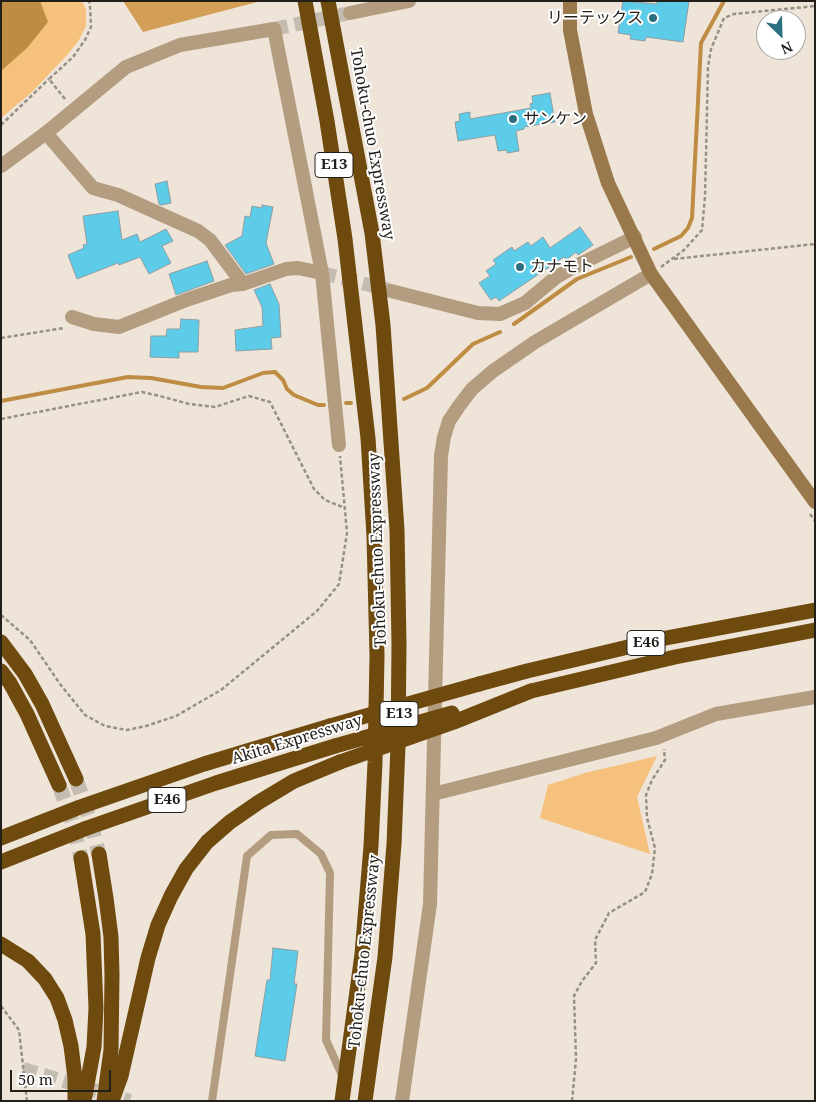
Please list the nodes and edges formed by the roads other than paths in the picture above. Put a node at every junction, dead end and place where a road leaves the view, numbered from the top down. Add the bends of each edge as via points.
1 (304, 1) edge
2 (328, 1) edge
3 (409, 1) edge
4 (570, 1) edge
5 (350, 12) tunnel mouth
6 (46, 133) junction
7 (1, 166) edge
8 (635, 238) junction
9 (322, 273) junction
10 (651, 274) junction
11 (243, 284) junction
12 (391, 291) tunnel mouth
13 (72, 317) road end
14 (339, 445) road end
15 (815, 502) edge
16 (815, 610) edge
17 (815, 630) edge
18 (1, 642) edge
19 (1, 671) edge
20 (531, 691) junction
21 (815, 697) edge
22 (330, 726) junction
23 (76, 779) tunnel mouth
24 (59, 785) tunnel mouth
25 (433, 794) junction
26 (1, 828) edge
27 (1, 838) edge
28 (99, 854) tunnel mouth
29 (81, 858) tunnel mouth
30 (1, 862) edge
31 (1, 944) edge
32 (345, 1081) junction
33 (75, 1101) edge
34 (84, 1101) edge
35 (104, 1101) edge
36 (112, 1101) edge
37 (212, 1101) edge
38 (342, 1101) edge
39 (365, 1101) edge
40 (402, 1101) edge

1 - 32 highway, Tohoku-chuo Expressway / E13 via 348,257 368,438 374,536 374,790 362,954
2 - 39 highway, Tohoku-chuo Expressway / E13 via 373,242 383,325 397,530 399,709 394,844 385,957
3 - 5 street
4 - 8 main road via 570,30 586,114 608,183
6 - 7 street
6 - 9 street via 126,67 180,45 274,28
6 - 11 street via 94,188 118,195 198,231 210,240
8 - 10 main road
8 - 12 street via 563,273 525,303 500,314 478,313
9 - 11 street via 286,268
9 - 14 street
10 - 15 main road
10 - 25 street via 535,342 493,371 472,389 449,421 441,456
11 - 13 street via 186,300 119,327
16 - 22 highway, Akita Expressway / E46, bridge via 666,638 527,671
17 - 20 highway, Akita Expressway / E46 via 675,657
18 - 23 highway via 42,704
19 - 24 highway via 27,714
20 - 30 highway, Akita Expressway / E46, bridge via 216,783
20 - 36 highway, bridge via 294,781 230,822 207,842 186,869 158,925
21 - 25 street via 716,714 663,735
22 - 26 highway via 238,747
22 - 27 highway, Akita Expressway / E46 via 204,764
25 - 40 street via 430,904
28 - 35 highway via 112,975 111,1050
29 - 34 highway via 93,934 96,1008 94,1047
31 - 33 highway via 28,961 56,998 71,1046
32 - 37 lane via 326,1040 330,873 321,854 296,834 271,835 247,856
32 - 38 highway, Tohoku-chuo Expressway / E13

